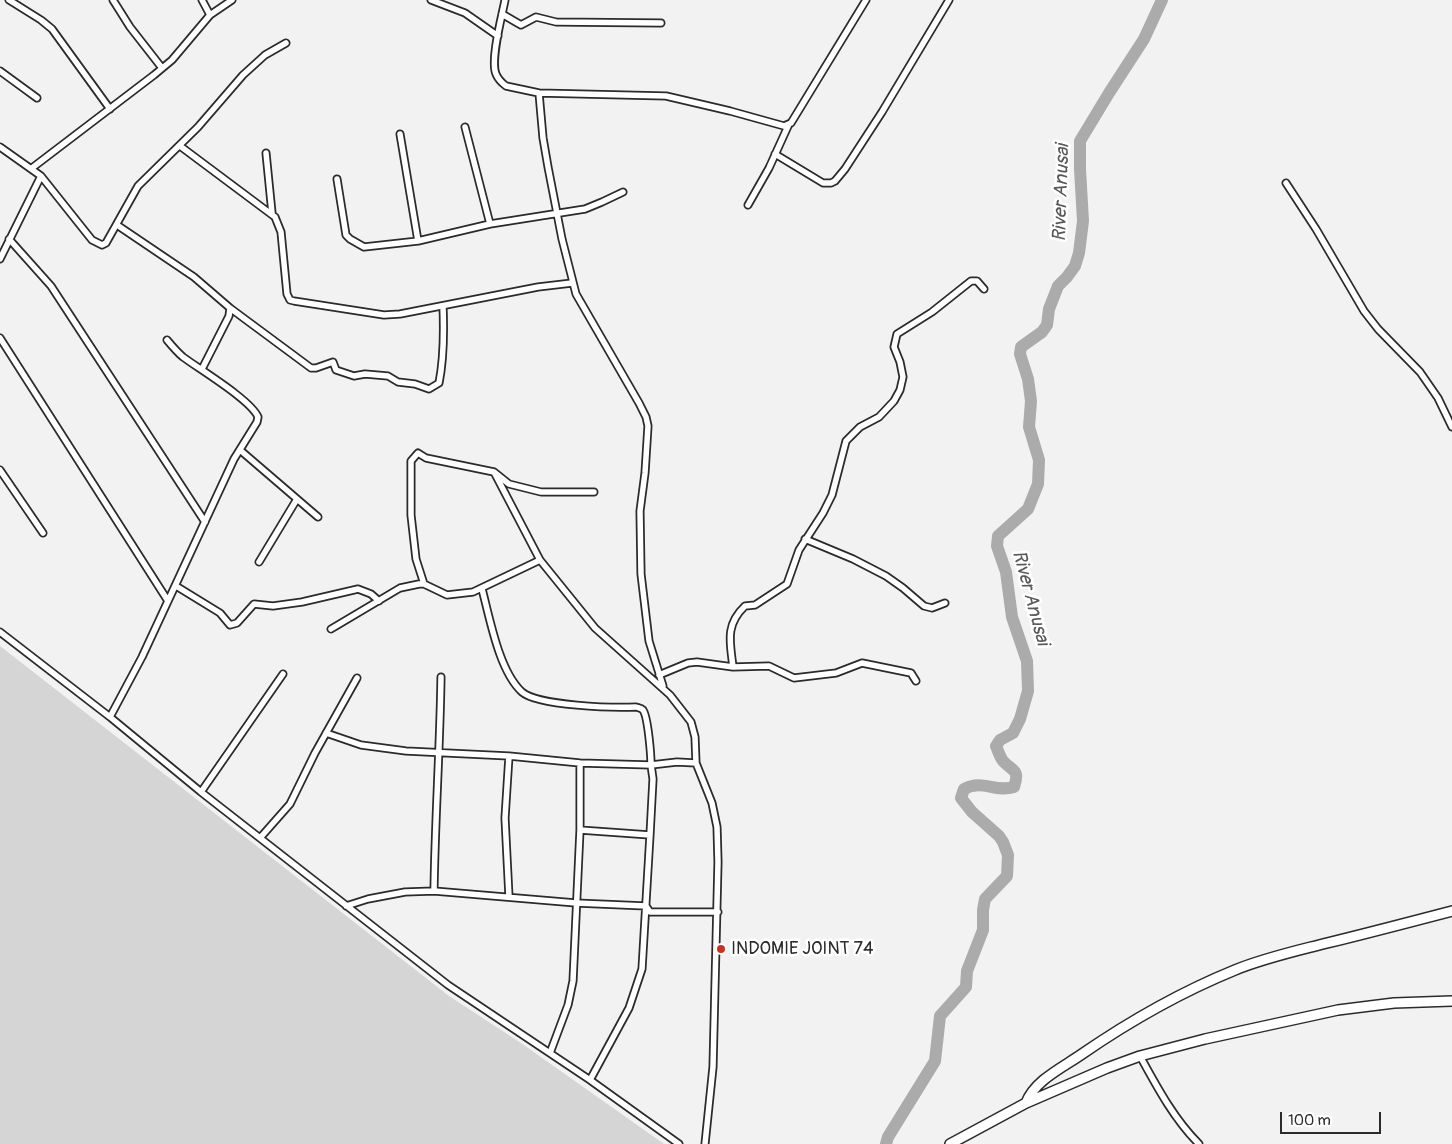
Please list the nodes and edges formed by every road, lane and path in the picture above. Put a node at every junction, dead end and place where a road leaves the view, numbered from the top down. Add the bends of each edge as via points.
1 (9, 0) edge
2 (113, 0) edge
3 (202, 0) edge
4 (232, 0) edge
5 (431, 0) edge
6 (505, 0) edge
7 (866, 0) edge
8 (949, 0) edge
9 (502, 14) junction
10 (210, 15) junction
11 (661, 23) dead end
12 (498, 36) junction
13 (286, 43) dead end
14 (162, 68) junction
15 (0, 71) edge
16 (539, 93) junction
17 (37, 98) dead end
18 (110, 109) junction
19 (789, 124) junction
20 (465, 126) dead end
21 (400, 134) dead end
22 (0, 146) edge
23 (180, 146) junction
24 (266, 153) dead end
25 (776, 154) junction
26 (32, 168) junction
27 (41, 176) junction
28 (337, 179) dead end
29 (1286, 183) dead end
30 (623, 192) dead end
31 (748, 205) dead end
32 (272, 213) junction
33 (556, 214) junction
34 (490, 224) junction
35 (117, 225) junction
36 (9, 239) junction
37 (418, 241) junction
38 (2, 249) edge
39 (0, 259) edge
40 (572, 283) junction
41 (984, 288) dead end
42 (443, 306) junction
43 (230, 308) junction
44 (0, 338) edge
45 (167, 340) dead end
46 (202, 369) junction
47 (1452, 427) edge
48 (240, 450) junction
49 (0, 470) edge
50 (494, 472) junction
51 (594, 492) dead end
52 (297, 499) junction
53 (318, 517) dead end
54 (205, 522) junction
55 (43, 533) dead end
56 (805, 539) junction
57 (540, 560) junction
58 (259, 562) dead end
59 (424, 584) junction
60 (176, 586) junction
61 (482, 589) junction
62 (168, 601) junction
63 (379, 601) junction
64 (945, 602) dead end
65 (331, 629) dead end
66 (0, 632) edge
67 (733, 666) junction
68 (284, 674) dead end
69 (659, 676) junction
70 (441, 677) dead end
71 (357, 678) dead end
72 (916, 681) dead end
73 (663, 688) junction
74 (110, 717) junction
75 (326, 733) junction
76 (439, 753) junction
77 (509, 756) junction
78 (580, 763) junction
79 (696, 763) junction
80 (651, 765) junction
81 (201, 792) junction
82 (580, 830) junction
83 (650, 835) junction
84 (260, 838) junction
85 (434, 891) junction
86 (509, 897) junction
87 (576, 903) junction
88 (346, 906) junction
89 (646, 906) junction
90 (1452, 911) edge
91 (718, 912) junction
92 (1452, 1001) edge
93 (550, 1053) junction
94 (1140, 1056) junction
95 (590, 1080) junction
96 (1026, 1103) junction
97 (679, 1144) edge
98 (705, 1144) edge
99 (950, 1144) edge
100 (1199, 1144) edge

1 - 18 street via 52,29
2 - 14 street
3 - 10 street
4 - 10 street
5 - 12 street via 465,13
6 - 9 street
7 - 19 street
8 - 25 street via 882,112 835,181 823,182
9 - 11 street via 521,25 536,17 556,22
9 - 12 street
10 - 14 street
12 - 16 street via 495,66 499,79 506,86
13 - 23 street via 265,55 243,74
14 - 18 street
15 - 17 street
16 - 19 street via 666,96 784,126
16 - 33 street
18 - 26 street
19 - 25 street
20 - 34 street
21 - 37 street
22 - 26 street
23 - 32 street
23 - 35 street via 138,186
24 - 32 street
25 - 31 street
26 - 27 street
27 - 35 street via 96,244 106,243
27 - 36 street
28 - 37 street via 346,235 350,239 364,247
29 - 47 street via 1364,311 1428,382
30 - 33 street via 585,209
32 - 42 street via 281,232 286,294 290,300 384,315
33 - 34 street
33 - 40 street
34 - 37 street
35 - 43 street via 194,277
36 - 38 street
36 - 54 street via 51,286
38 - 39 street
40 - 42 street
40 - 69 street via 648,426 640,511 640,555 649,641
41 - 56 street via 971,281 897,334 894,347 903,371 900,390 887,410 860,427 846,441 832,495
42 - 43 street via 441,372 437,385 429,389 398,382 388,376 354,376 336,370 333,362 311,368
43 - 46 street
44 - 62 street
45 - 46 street via 182,356
46 - 48 street via 256,413 257,422
48 - 52 street
48 - 54 street
49 - 55 street
50 - 51 street via 509,484 541,492
50 - 57 street
50 - 59 street via 426,458 418,453 414,456 411,461 411,515 416,559
52 - 53 street
52 - 58 street
54 - 60 street
56 - 64 street via 886,576 924,606 932,608
56 - 67 street via 786,584 755,605 745,606 734,618 730,640
57 - 61 street
57 - 73 street via 595,628
59 - 61 street via 448,595
59 - 63 street via 400,588
60 - 62 street
60 - 63 street via 220,613 230,625 254,604 273,606 302,602 358,589
61 - 80 street via 502,660 524,694 551,702 636,706 644,712
62 - 74 street
63 - 65 street
66 - 74 street
67 - 69 street via 688,663
67 - 72 street via 770,666 794,678 836,673 862,663 911,673
68 - 81 street
69 - 73 street
70 - 76 street
71 - 75 street
73 - 79 street via 691,722 696,737
74 - 81 street
75 - 76 street via 361,745
75 - 84 street via 290,804
76 - 77 street
76 - 85 street
77 - 78 street
77 - 86 street via 505,818
78 - 80 street
78 - 82 street
79 - 80 street
79 - 91 street via 712,803 717,827
80 - 83 street
81 - 84 street
82 - 83 street
82 - 87 street
83 - 89 street
84 - 88 street
85 - 86 street
85 - 88 street via 405,892
86 - 87 street
87 - 89 street
87 - 93 street via 573,981 568,1005
88 - 93 street via 448,985
89 - 91 street via 650,912
89 - 95 street via 642,969 637,986 629,1008
90 - 96 main road via 1292,952 1237,969 1198,986 1100,1042 1040,1083
91 - 98 street via 714,1067
92 - 94 main road via 1394,1003 1338,1010
93 - 95 street
94 - 96 main road
94 - 100 street via 1163,1097
95 - 97 street
96 - 99 main road

